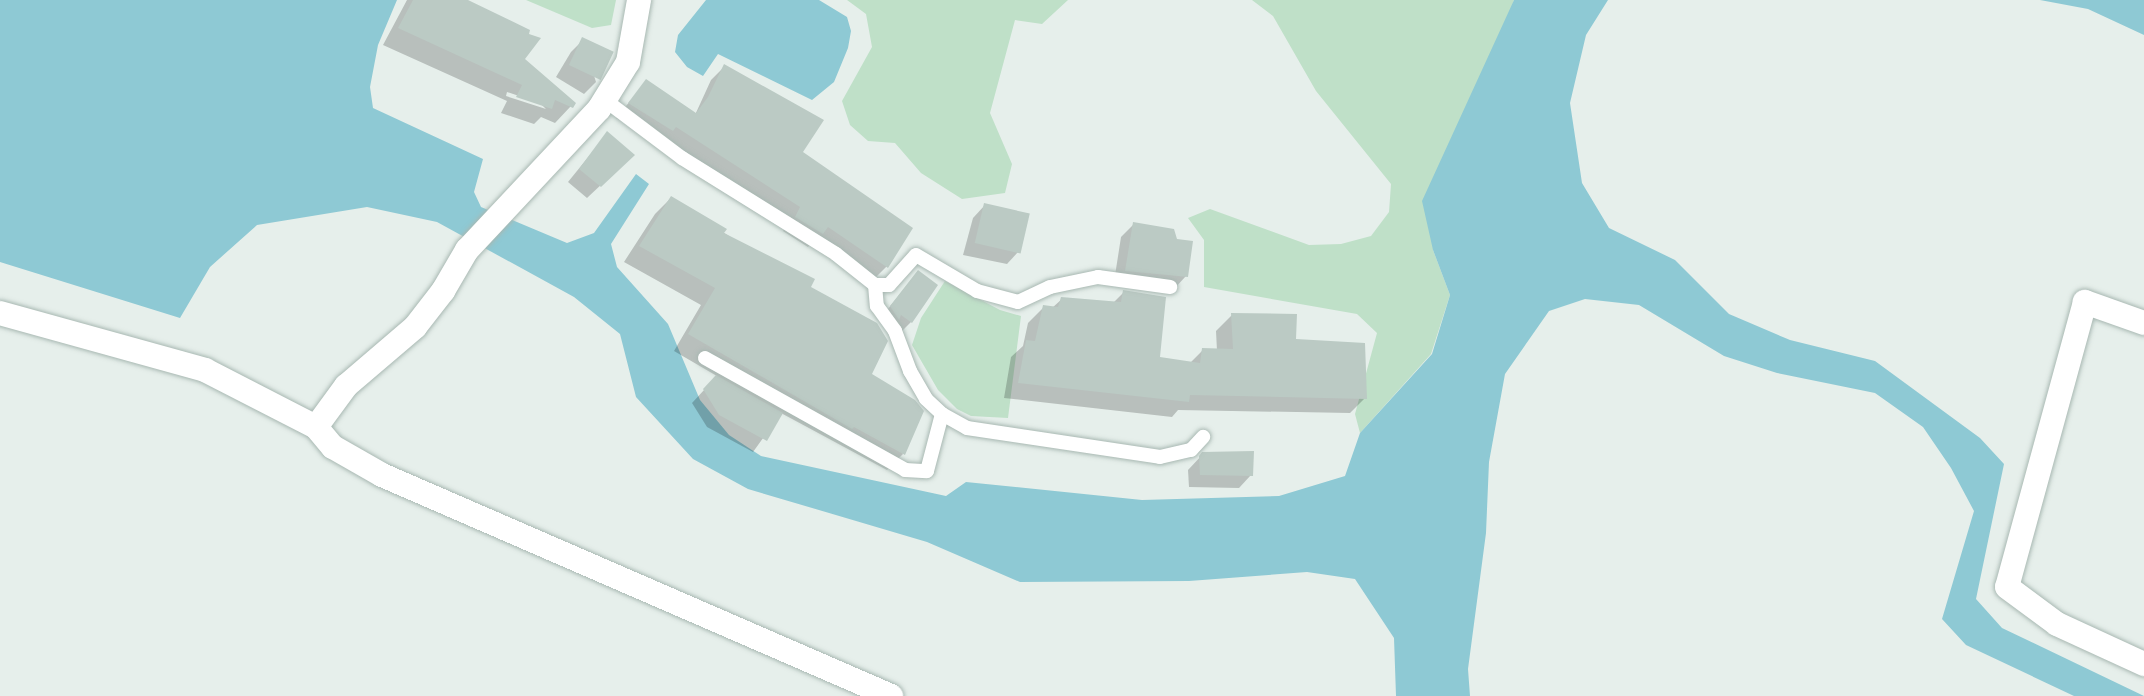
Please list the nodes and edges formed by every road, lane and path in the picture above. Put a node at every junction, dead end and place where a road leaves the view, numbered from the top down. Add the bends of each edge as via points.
1 (639, 0) edge
2 (605, 100) junction
3 (875, 285) junction
4 (1170, 287) dead end
5 (0, 313) edge
6 (2144, 323) edge
7 (705, 358) dead end
8 (942, 414) junction
9 (316, 427) junction
10 (1203, 437) dead end
11 (2144, 664) edge
12 (891, 696) edge

1 - 2 street via 628,62
2 - 3 lane via 682,158 836,254
2 - 9 street via 467,250 415,327 346,386
3 - 4 lane via 889,285 916,255 977,291 1018,302 1050,287 1098,277
3 - 8 lane via 877,306 895,331 910,371
5 - 9 street via 205,370
6 - 11 street via 2085,302 2007,587 2057,624
7 - 8 lane via 905,470 927,471
8 - 10 lane via 967,428 1160,457 1191,450
9 - 12 street via 333,447 382,475

